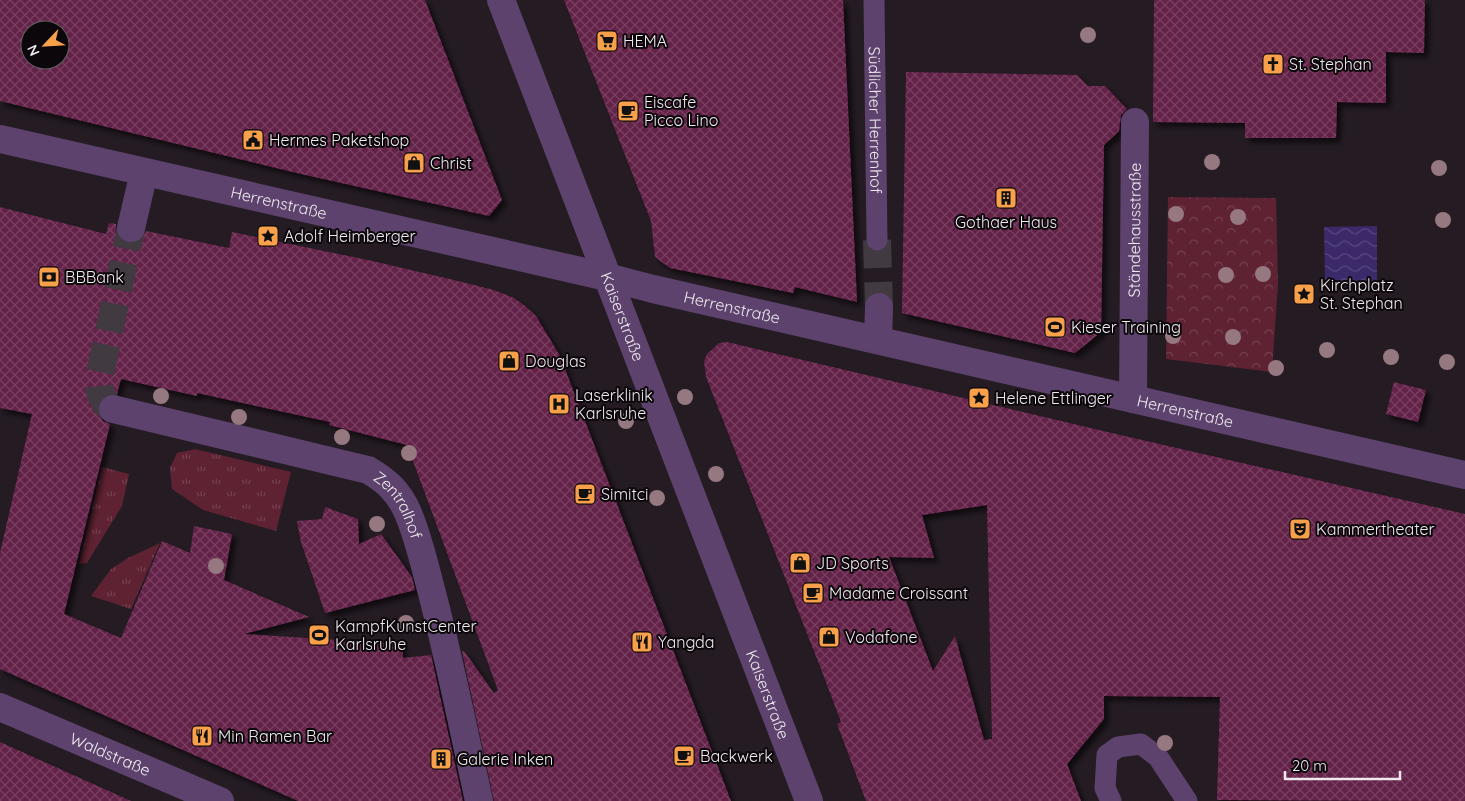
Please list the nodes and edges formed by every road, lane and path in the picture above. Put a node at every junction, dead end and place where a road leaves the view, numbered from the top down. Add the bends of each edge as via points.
1 (501, 0) edge
2 (874, 0) edge
3 (1135, 122) dead end
4 (0, 139) edge
5 (144, 172) junction
6 (131, 228) tunnel mouth
7 (877, 240) tunnel mouth
8 (607, 277) junction
9 (879, 307) tunnel mouth
10 (878, 340) junction
11 (1133, 399) junction
12 (113, 409) tunnel mouth
13 (1465, 475) edge
14 (0, 707) edge
15 (220, 801) edge
16 (478, 801) edge
17 (809, 801) edge
18 (1111, 801) edge
19 (1187, 801) edge

1 - 8 street, Kaiserstraße
2 - 7 lane, Südlicher Herrenhof
3 - 11 street, Ständehausstraße
4 - 5 street, Herrenstraße
5 - 6 street
5 - 8 street, Herrenstraße
8 - 10 street, Herrenstraße
8 - 17 street, Kaiserstraße
9 - 10 street
10 - 11 street, Herrenstraße
11 - 13 street, Herrenstraße
12 - 16 street, Zentralhof via 368,470 386,480 408,513 423,557 443,633
14 - 15 street, Waldstraße
18 - 19 lane via 1105,788 1107,755 1118,747 1142,744 1158,756

